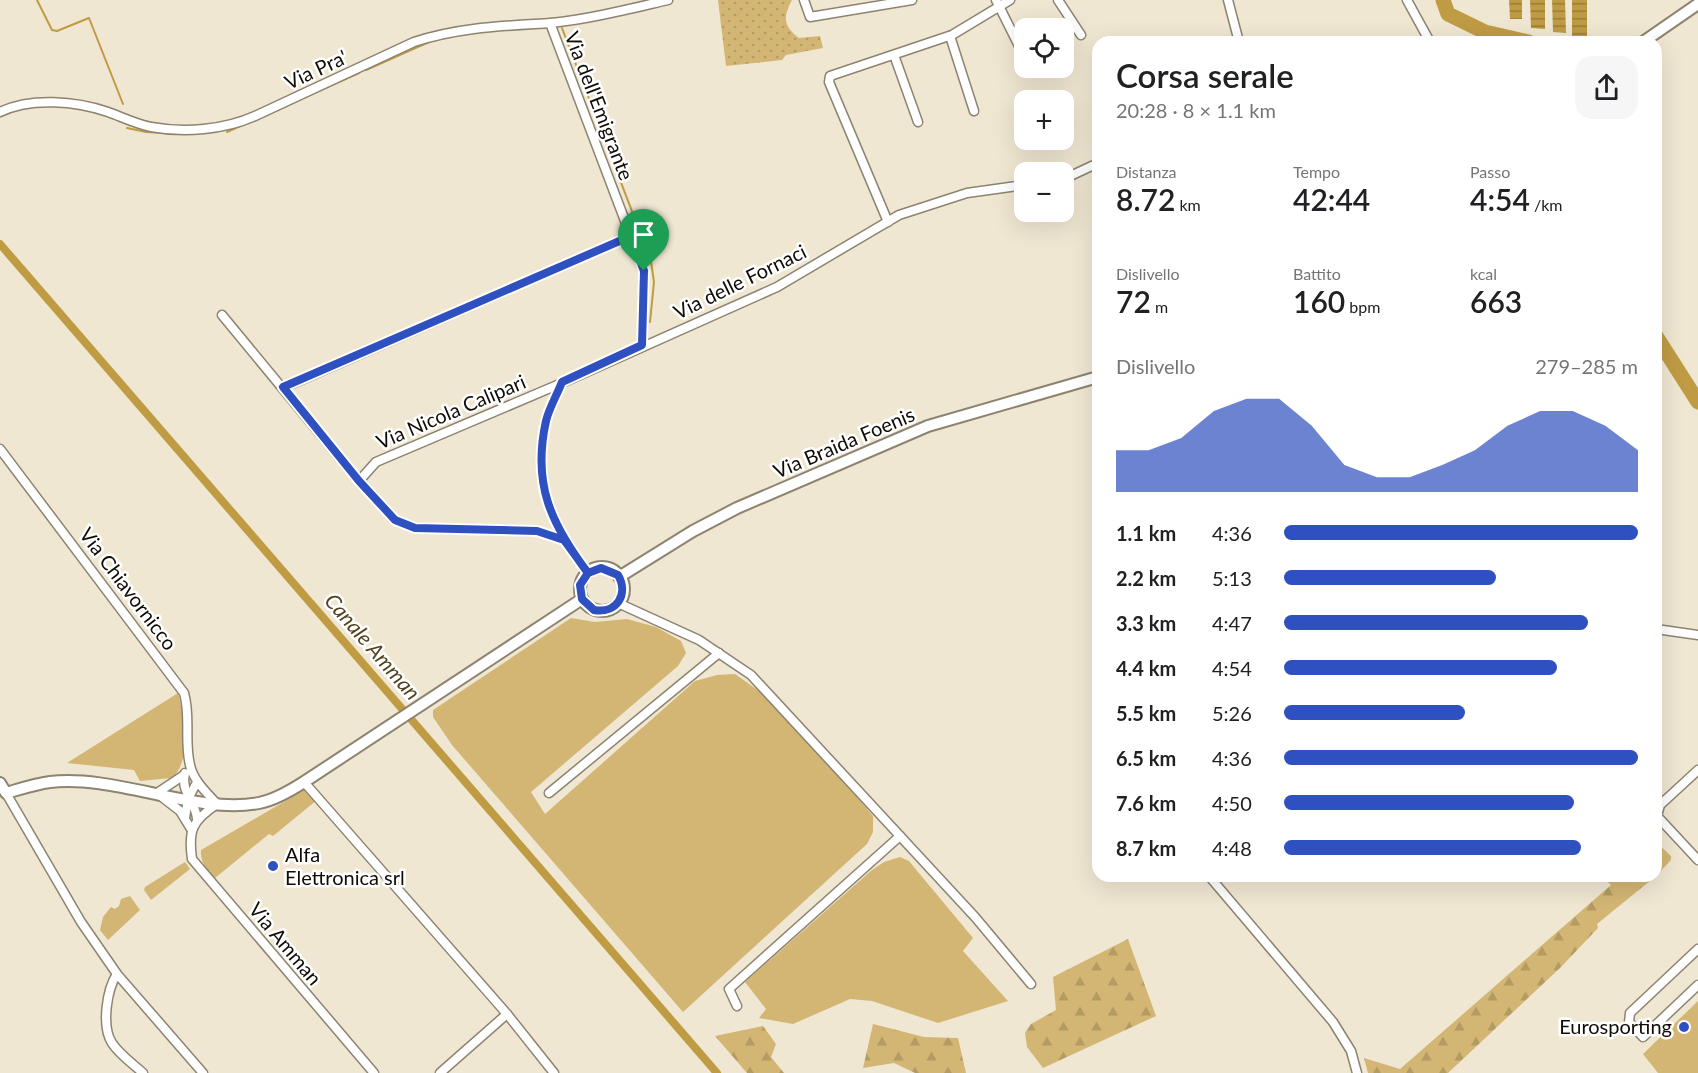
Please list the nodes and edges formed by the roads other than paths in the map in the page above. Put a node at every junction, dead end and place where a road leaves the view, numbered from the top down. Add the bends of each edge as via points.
1 (668, 0) edge
2 (804, 0) edge
3 (912, 0) edge
4 (1010, 0) edge
5 (1058, 0) edge
6 (1228, 0) edge
7 (1407, 0) edge
8 (645, 3) edge
9 (997, 4) edge
10 (1698, 4) edge
11 (550, 23) junction
12 (1081, 35) dead end
13 (950, 36) junction
14 (1237, 36) edge
15 (1427, 36) edge
16 (1651, 36) edge
17 (1014, 37) edge
18 (894, 55) junction
19 (974, 111) dead end
20 (0, 112) edge
21 (918, 122) dead end
22 (1092, 166) edge
23 (1074, 174) edge
24 (1014, 186) edge
25 (888, 222) junction
26 (631, 236) junction
27 (222, 315) dead end
28 (642, 345) junction
29 (1092, 379) edge
30 (562, 382) junction
31 (283, 387) junction
32 (0, 449) edge
33 (359, 481) junction
34 (564, 540) junction
35 (588, 573) junction
36 (619, 577) junction
37 (582, 599) junction
38 (618, 603) junction
39 (1662, 630) edge
40 (1698, 635) edge
41 (719, 653) junction
42 (189, 765) junction
43 (1698, 770) edge
44 (183, 775) junction
45 (197, 782) junction
46 (304, 782) junction
47 (3, 788) edge
48 (157, 793) junction
49 (549, 793) dead end
50 (188, 799) junction
51 (217, 804) junction
52 (1662, 805) edge
53 (185, 818) junction
54 (197, 819) junction
55 (1662, 822) edge
56 (191, 829) junction
57 (900, 836) junction
58 (1698, 860) edge
59 (1214, 882) edge
60 (1698, 949) edge
61 (117, 974) junction
62 (1031, 984) dead end
63 (1698, 985) edge
64 (737, 1006) dead end
65 (507, 1014) junction
66 (143, 1073) edge
67 (203, 1073) edge
68 (374, 1073) edge
69 (440, 1073) edge
70 (554, 1073) edge
71 (1357, 1073) edge

1 - 8 street, Via Pra'
2 - 3 street via 810,17
4 - 9 street
5 - 12 street
6 - 14 street
7 - 15 street
8 - 11 street, Via Pra'
9 - 13 street
9 - 17 street
10 - 16 street
11 - 20 street, Via Pra' via 473,27 435,35 244,121 207,129 152,127 89,107 52,103 33,102
11 - 26 street, Via dell'Emigrante
13 - 18 street
13 - 19 street
18 - 21 street
18 - 25 street via 830,76 829,82
22 - 23 street
24 - 25 street, Via delle Fornaci via 967,193
25 - 28 street, Via delle Fornaci via 777,287
26 - 28 street, Via dell'Emigrante via 644,271
26 - 31 street
27 - 31 street
28 - 30 street, Via delle Fornaci
29 - 36 street, Via Braida Foenis via 919,430 737,508
30 - 33 street, Via Nicola Calipari via 376,462
30 - 34 street via 546,421 540,478
31 - 33 street
32 - 42 street, Via Chiavornicco via 184,693
33 - 34 street via 395,520 415,528 537,531
34 - 35 street
35 - 36 street via 607,568
35 - 37 street via 580,585
36 - 38 street via 623,589
37 - 38 street via 590,608 601,611
37 - 46 street
38 - 41 street
39 - 40 street
41 - 49 street
41 - 57 street via 751,675
42 - 44 street
42 - 45 street, Via Chiavornicco
43 - 52 street
44 - 48 street
44 - 50 street
45 - 50 street
45 - 51 street, Via Chiavornicco
46 - 51 street via 259,803
46 - 65 street
47 - 48 street via 63,782
47 - 61 street via 81,922
48 - 50 street
48 - 53 street, Via Amman
50 - 51 street
50 - 53 street
50 - 54 street via 196,808
51 - 54 street
53 - 56 street, Via Amman
54 - 56 street
55 - 58 street
56 - 68 street, Via Amman via 192,860
57 - 62 street
57 - 64 street via 729,989
59 - 71 street via 1333,1022 1351,1051
60 - 63 street via 1630,1013 1629,1023 1643,1037
61 - 66 street via 109,993 108,1034 114,1046
61 - 67 street
65 - 69 street
65 - 70 street

